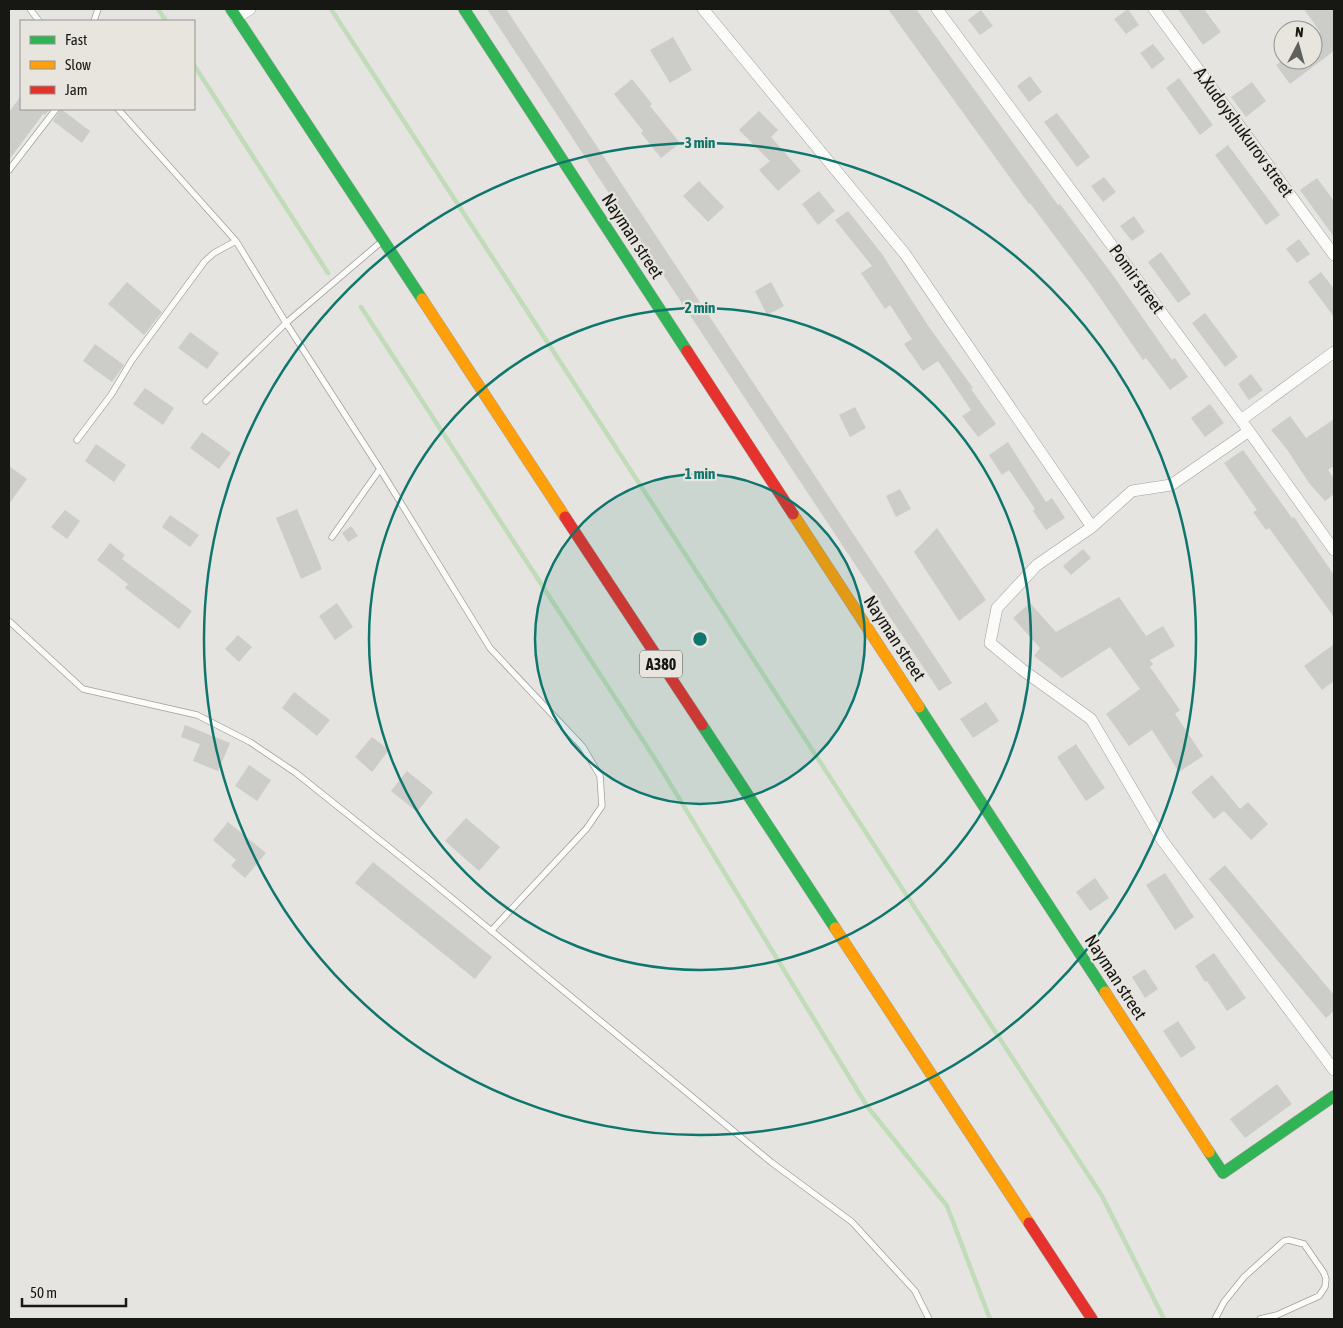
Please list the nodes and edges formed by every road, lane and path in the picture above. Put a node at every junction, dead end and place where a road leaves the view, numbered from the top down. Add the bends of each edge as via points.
1 (30, 9) edge
2 (250, 9) edge
3 (464, 9) edge
4 (703, 9) edge
5 (937, 9) edge
6 (1154, 9) edge
7 (233, 13) edge
8 (38, 20) edge
9 (55, 110) edge
10 (119, 110) edge
11 (9, 170) edge
12 (383, 240) junction
13 (236, 241) junction
14 (1334, 255) edge
15 (286, 323) junction
16 (1334, 352) edge
17 (206, 401) dead end
18 (1241, 420) junction
19 (1249, 431) junction
20 (77, 440) dead end
21 (380, 469) junction
22 (1092, 528) junction
23 (332, 537) dead end
24 (1334, 550) edge
25 (9, 621) edge
26 (491, 931) junction
27 (1334, 1070) edge
28 (1334, 1096) edge
29 (929, 1319) edge
30 (1092, 1319) edge
31 (1214, 1319) edge
32 (1260, 1319) edge

1 - 8 lane
2 - 7 street
3 - 28 main road, Nayman street via 1223,1173
4 - 22 street via 905,254
5 - 18 street, Pomir street
6 - 14 street, A.Xudoyshukurov street
7 - 12 main road, A380
9 - 11 lane
10 - 13 lane
12 - 15 lane
12 - 30 main road, A380
13 - 15 lane
13 - 20 lane via 205,260
15 - 17 lane
15 - 21 lane
16 - 18 street
18 - 19 street, Pomir street
19 - 22 street via 1171,484 1132,491
19 - 24 street, Pomir street
21 - 23 lane
21 - 26 lane via 490,648 583,747 600,776 602,806 587,828
22 - 27 street via 1037,565 997,608 990,643 1090,719 1162,840
25 - 26 lane via 82,689 197,715 250,742 304,779
26 - 29 lane via 771,1162 852,1222 915,1291
31 - 32 lane via 1244,1277 1284,1241 1304,1244 1324,1272 1323,1292 1277,1315

